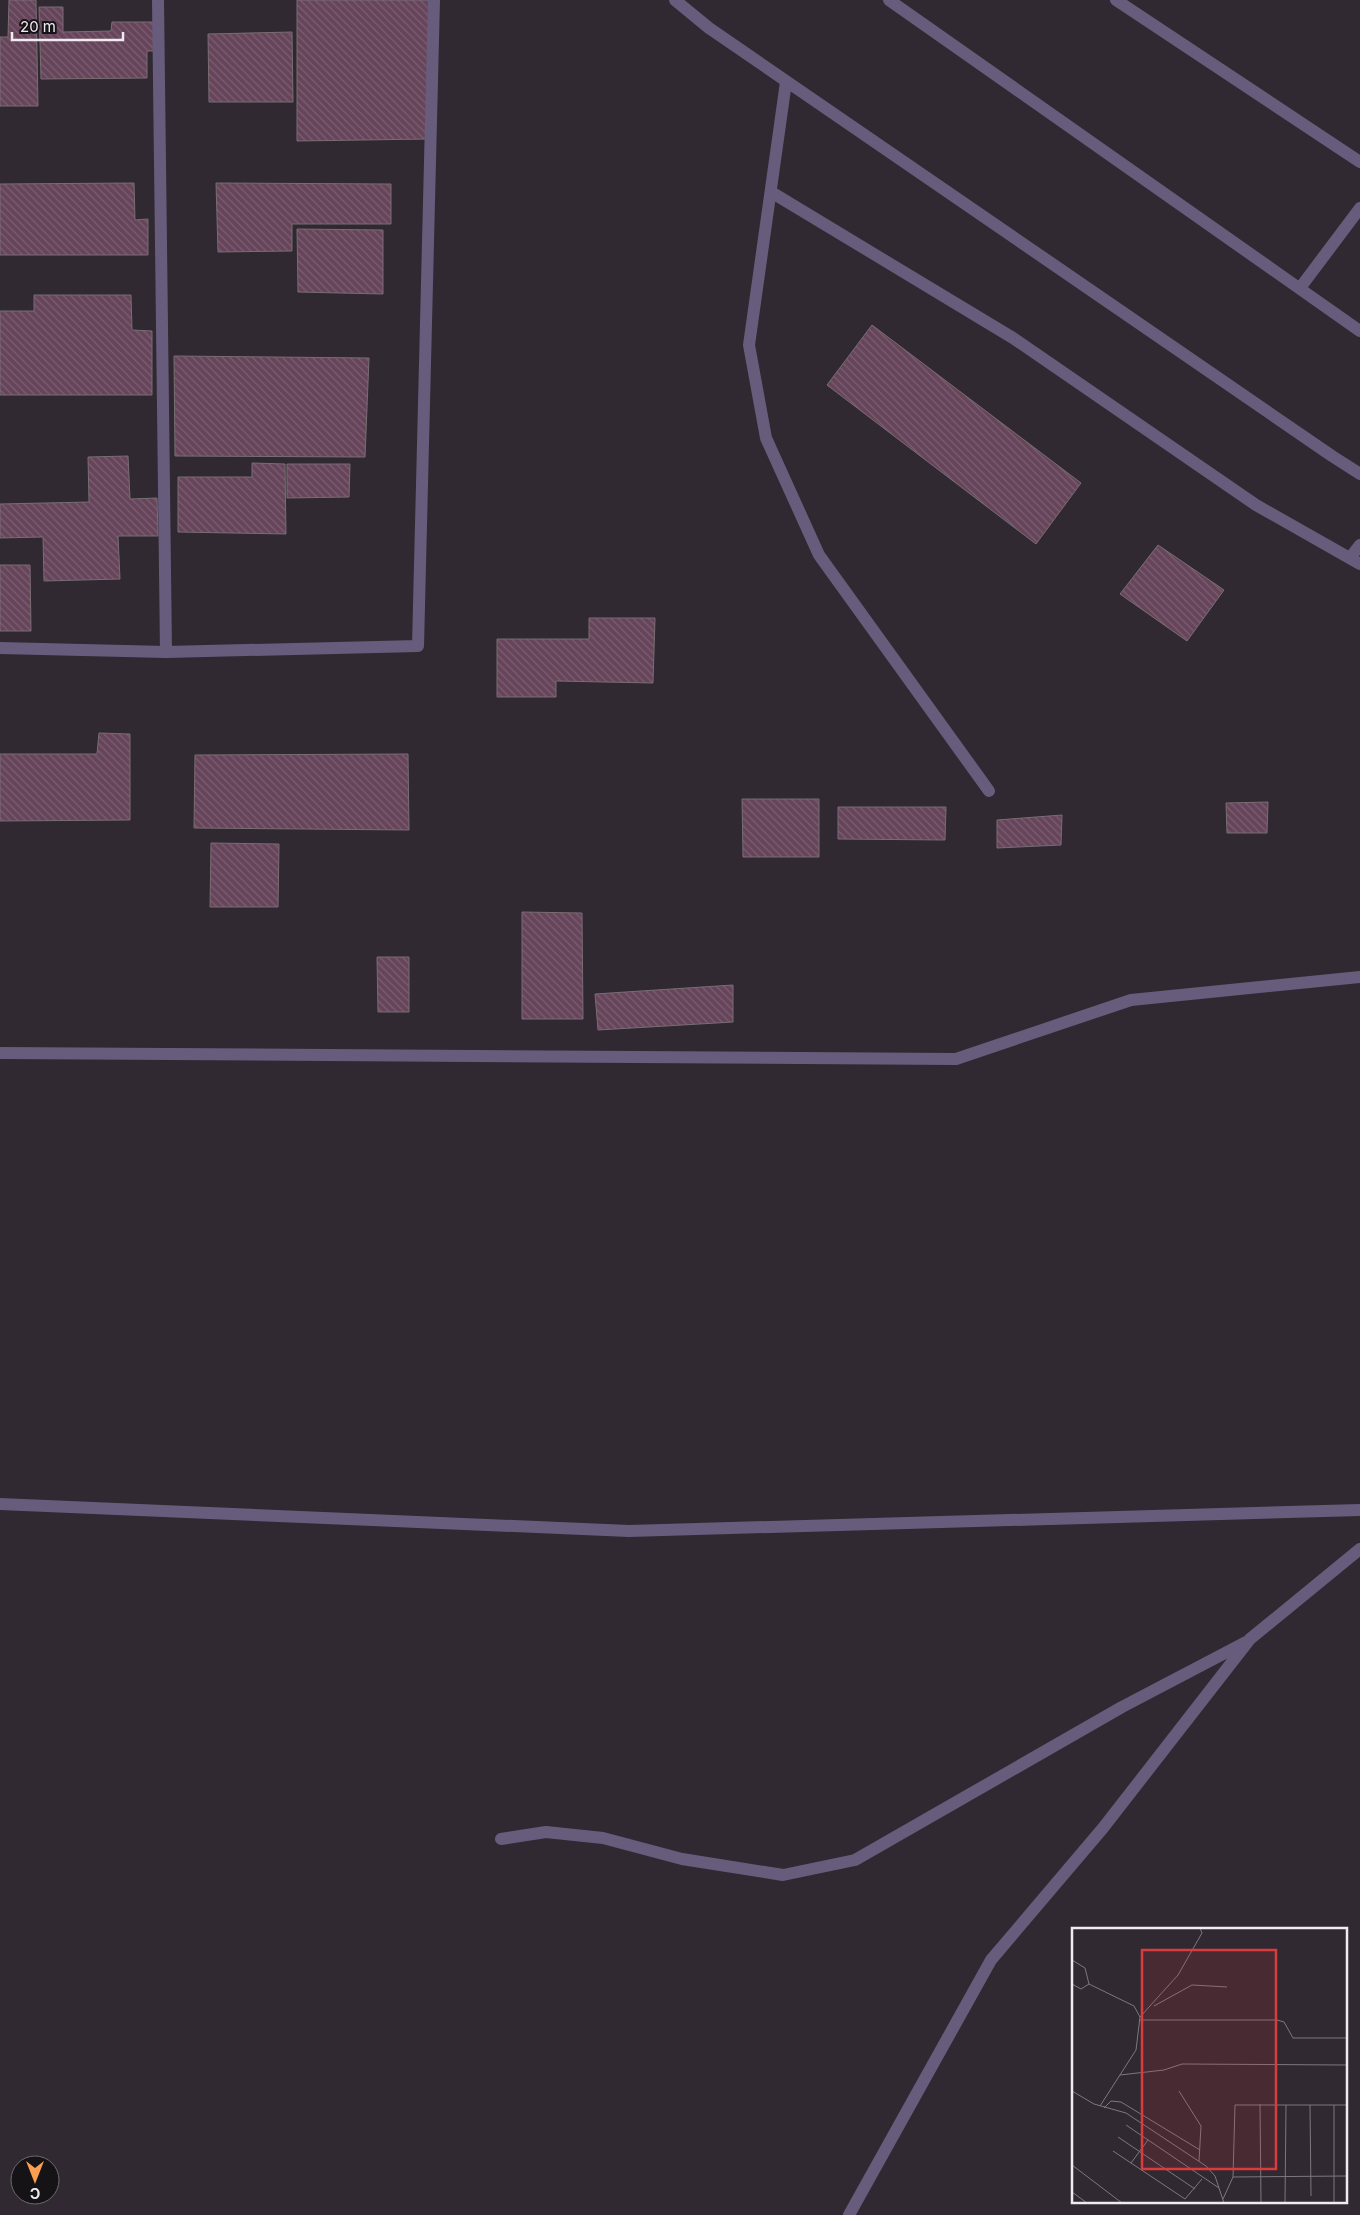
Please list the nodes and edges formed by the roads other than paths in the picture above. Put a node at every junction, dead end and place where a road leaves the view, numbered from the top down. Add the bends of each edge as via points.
1 (158, 0) edge
2 (434, 0) edge
3 (675, 0) edge
4 (889, 0) edge
5 (1116, 0) edge
6 (786, 82) junction
7 (1360, 162) edge
8 (771, 192) junction
9 (1360, 208) edge
10 (1300, 288) junction
11 (1360, 331) edge
12 (1360, 474) edge
13 (1360, 544) edge
14 (1355, 561) edge
15 (0, 648) edge
16 (166, 652) junction
17 (989, 791) dead end
18 (1360, 977) edge
19 (0, 1053) edge
20 (0, 1504) edge
21 (1360, 1510) edge
22 (1360, 1549) edge
23 (1250, 1639) junction
24 (502, 1839) dead end
25 (849, 2215) edge

1 - 16 street
2 - 16 street via 418,646
3 - 6 street
4 - 10 street
5 - 7 street
6 - 8 street
6 - 12 street
8 - 14 street via 1013,338 1256,505
8 - 17 street via 750,345 766,438 819,555
9 - 10 street
10 - 11 street
13 - 14 street
15 - 16 street
18 - 19 street via 1131,1000 956,1059
20 - 21 street via 629,1531
22 - 23 street
23 - 24 street via 1114,1712 855,1860 783,1875 682,1858 603,1838 546,1832
23 - 25 street via 1103,1828 991,1960

